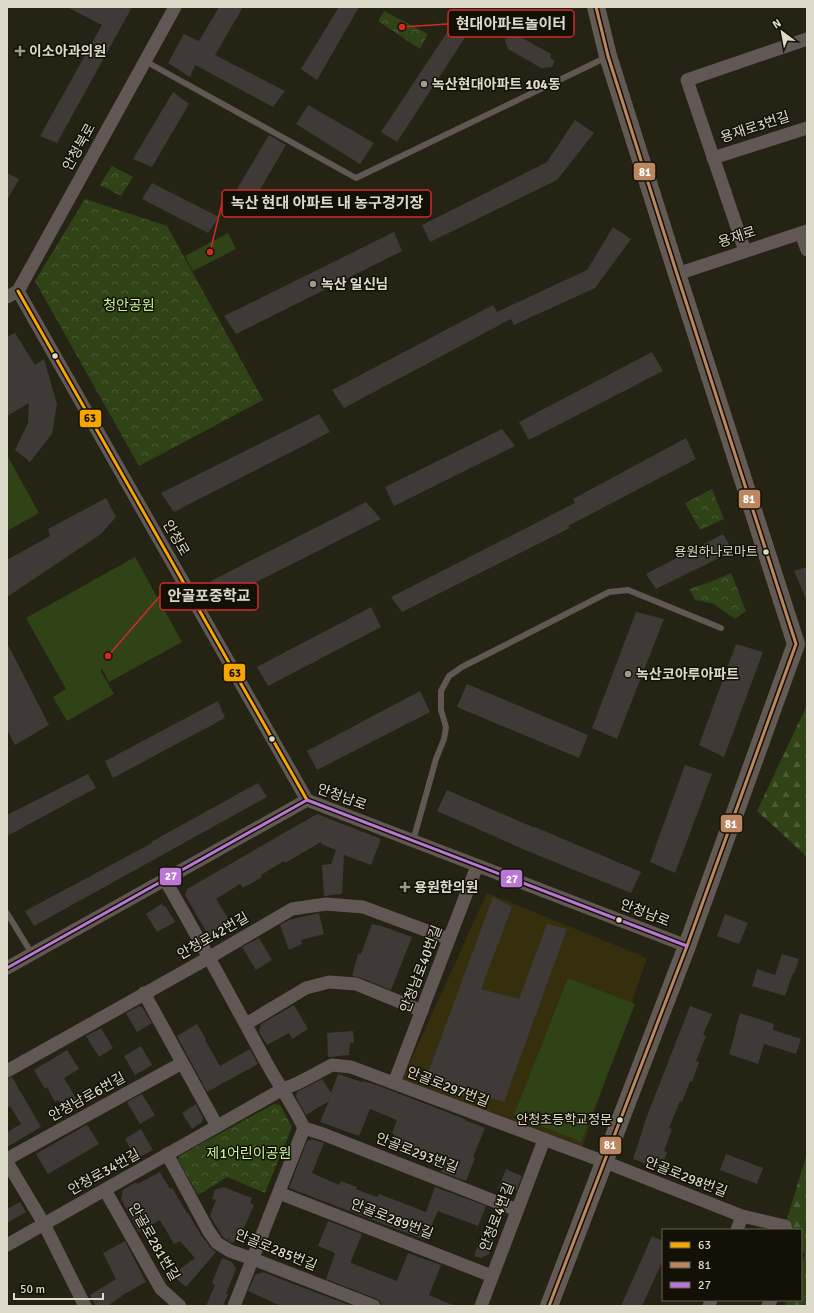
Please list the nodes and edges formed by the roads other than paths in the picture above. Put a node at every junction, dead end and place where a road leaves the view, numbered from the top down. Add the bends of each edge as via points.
1 (175, 7) edge
2 (596, 7) edge
3 (807, 39) edge
4 (608, 56) junction
5 (145, 61) junction
6 (807, 128) edge
7 (713, 158) junction
8 (804, 232) edge
9 (807, 250) edge
10 (745, 251) junction
11 (677, 274) junction
12 (12, 294) edge
13 (721, 628) dead end
14 (801, 642) edge
15 (307, 800) junction
16 (413, 841) junction
17 (477, 866) junction
18 (165, 880) junction
19 (7, 913) edge
20 (449, 939) junction
21 (687, 946) junction
22 (32, 954) junction
23 (210, 957) junction
24 (7, 968) edge
25 (144, 993) junction
26 (422, 1011) junction
27 (246, 1024) junction
28 (182, 1063) junction
29 (7, 1071) edge
30 (394, 1083) junction
31 (281, 1090) junction
32 (217, 1126) junction
33 (304, 1128) junction
34 (544, 1140) junction
35 (167, 1154) junction
36 (7, 1160) edge
37 (605, 1162) junction
38 (105, 1190) junction
39 (280, 1193) junction
40 (517, 1210) junction
41 (742, 1216) junction
42 (44, 1224) junction
43 (737, 1229) edge
44 (786, 1229) edge
45 (7, 1245) edge
46 (254, 1259) junction
47 (492, 1276) junction
48 (85, 1306) edge
49 (180, 1306) edge
50 (234, 1306) edge
51 (374, 1306) edge
52 (480, 1306) edge
53 (549, 1306) edge

1 - 5 street, 안청북로
2 - 4 main road
3 - 7 street, 용재로3번길 via 687,80
4 - 5 lane via 356,178
4 - 11 main road
5 - 12 street, 안청북로
6 - 7 street, 용재로3번길
7 - 10 street, 용재로3번길
8 - 9 street
8 - 10 street, 용재로
10 - 11 street, 용재로
11 - 14 main road
12 - 15 street, 안청로
13 - 16 lane via 628,590 609,592 456,671 449,676 440,691 441,710 446,727 444,739
14 - 21 main road
15 - 16 street, 안청남로
15 - 18 street, 안청남로
16 - 17 street, 안청남로
17 - 20 street, 안청남로40번길
17 - 21 street, 안청남로
18 - 22 street, 안청남로
18 - 23 street
19 - 22 lane
20 - 23 street, 안청로42번길 via 364,907 326,904 292,909
20 - 26 street, 안청남로40번길
21 - 37 main road
22 - 24 street, 안청남로
23 - 25 street, 안청로42번길
23 - 27 street
25 - 28 street
25 - 29 street, 안청로42번길
26 - 27 street via 356,984 329,982 306,988
26 - 30 street, 안청남로40번길
27 - 31 street
28 - 32 street
28 - 36 street, 안청남로6번길
30 - 31 street, 안골로297번길 via 351,1067 332,1065
30 - 34 street, 안골로297번길
31 - 32 street, 안청로34번길
31 - 33 street
32 - 35 street, 안청로34번길
33 - 39 street
33 - 40 street, 안골로293번길
34 - 37 street, 안골로297번길
34 - 40 street, 안청로4번길
35 - 38 street, 안청로34번길
35 - 46 street, 안골로285번길 via 217,1243 230,1251
36 - 42 street, 안청남로6번길
37 - 41 street, 안골로298번길
37 - 53 main road
38 - 42 street, 안청로34번길
38 - 49 street, 안골로281번길 via 161,1289
39 - 46 street
39 - 47 street, 안골로289번길
40 - 47 street, 안청로4번길
41 - 43 street
41 - 44 street, 안골로298번길 via 786,1226
42 - 45 street, 안청로34번길
42 - 48 street, 안청남로6번길
46 - 50 street
46 - 51 street, 안골로285번길
47 - 52 street, 안청로4번길

